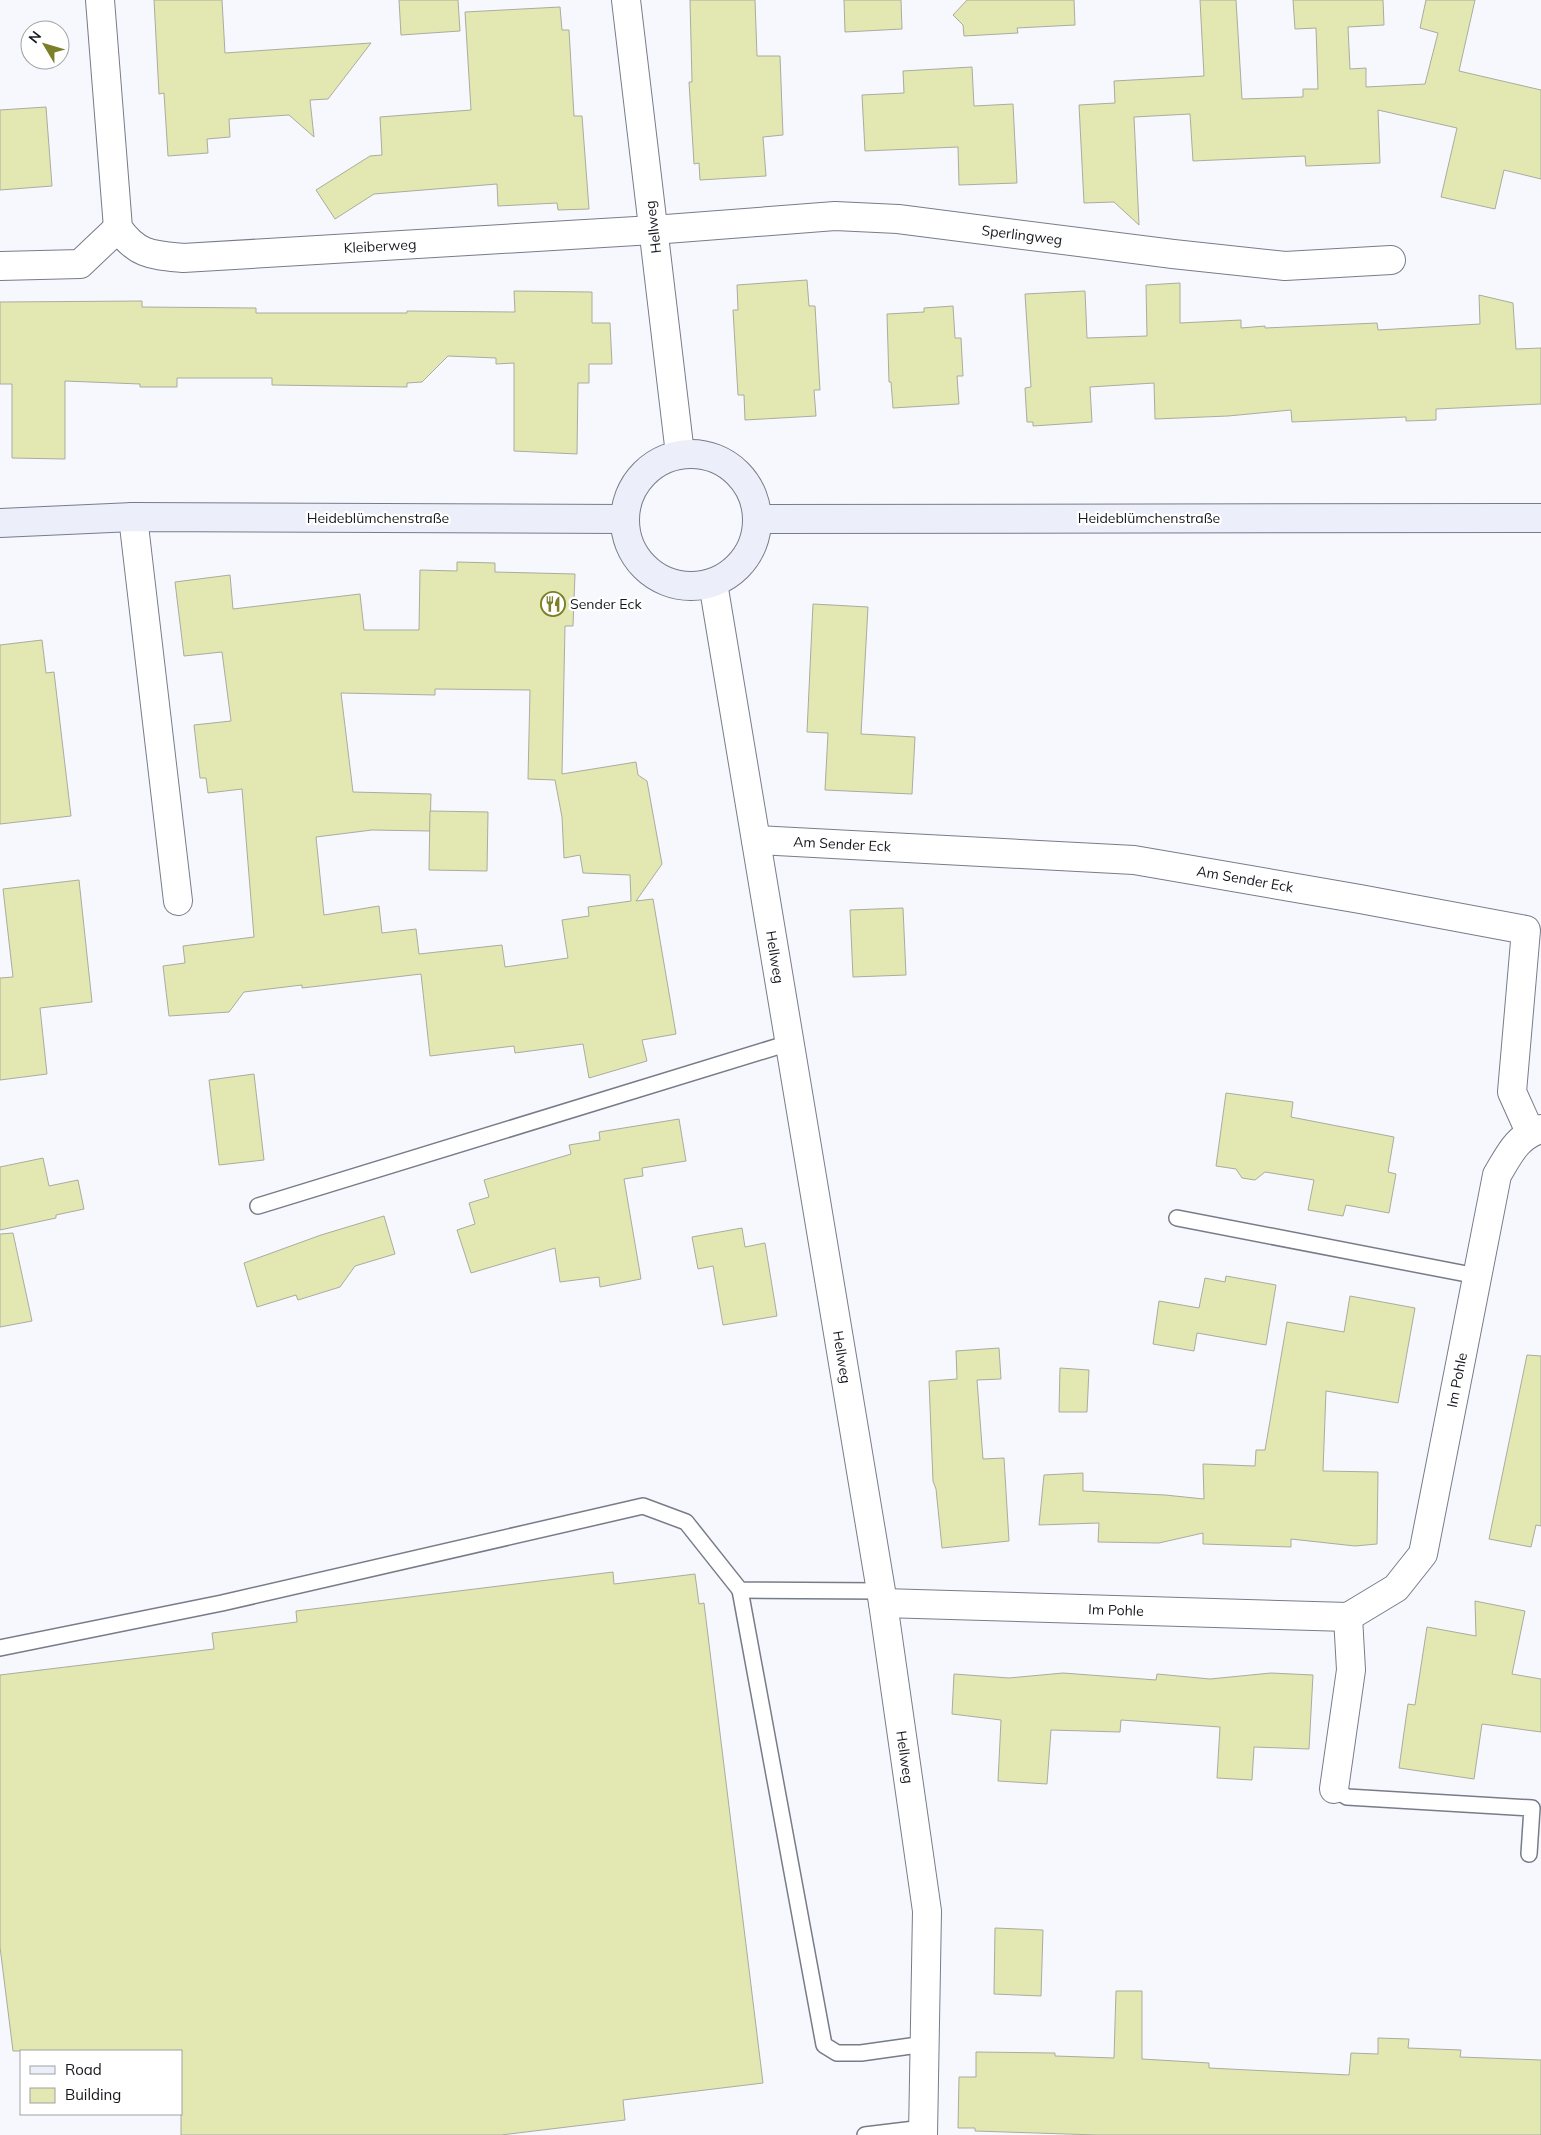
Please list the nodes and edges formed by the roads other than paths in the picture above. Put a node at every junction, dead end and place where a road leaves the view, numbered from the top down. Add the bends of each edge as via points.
1 (100, 0) edge
2 (626, 0) edge
3 (118, 228) junction
4 (653, 230) junction
5 (1391, 260) dead end
6 (0, 266) edge
7 (680, 454) junction
8 (133, 518) junction
9 (1541, 518) edge
10 (624, 519) junction
11 (758, 519) junction
12 (0, 523) edge
13 (713, 582) junction
14 (756, 840) junction
15 (178, 901) dead end
16 (789, 1043) junction
17 (1536, 1130) edge
18 (258, 1206) dead end
19 (1177, 1218) dead end
20 (1477, 1276) junction
21 (740, 1590) junction
22 (882, 1597) junction
23 (1348, 1617) junction
24 (0, 1648) edge
25 (1334, 1789) joint
26 (1529, 1854) dead end
27 (924, 2044) junction
28 (923, 2132) edge
29 (865, 2135) edge

1 - 3 street
2 - 4 street, Hellweg
3 - 4 street, Kleiberweg via 129,244 153,255 183,258
3 - 6 street via 80,264
4 - 5 street, Sperlingweg via 835,216 898,219 1285,266
4 - 7 street, Hellweg
7 - 10 street via 658,462 641,476 629,496
7 - 11 street via 703,455 724,462 742,477 753,496
8 - 10 street, Heideblümchenstraße
8 - 12 street, Heideblümchenstraße
8 - 15 street
9 - 11 street, Heideblümchenstraße
10 - 13 street via 628,540 637,559 652,574 671,583 692,586
11 - 13 street via 746,558 731,573
13 - 14 street, Hellweg
14 - 16 street, Hellweg
14 - 17 street, Am Sender Eck via 1134,860 1526,930 1512,1092
16 - 18 lane
16 - 22 street, Hellweg
17 - 20 street, Im Pohle via 1515,1144 1497,1175
19 - 20 lane
20 - 23 street, Im Pohle via 1423,1554 1396,1588
21 - 22 lane
21 - 24 lane via 686,1522 643,1506 222,1603
21 - 27 lane via 824,2046 837,2053 861,2053
22 - 23 street, Im Pohle
22 - 27 street, Hellweg via 927,1911
23 - 25 street via 1352,1670
25 - 26 lane via 1347,1797 1532,1808
27 - 28 street, Hellweg
28 - 29 lane

